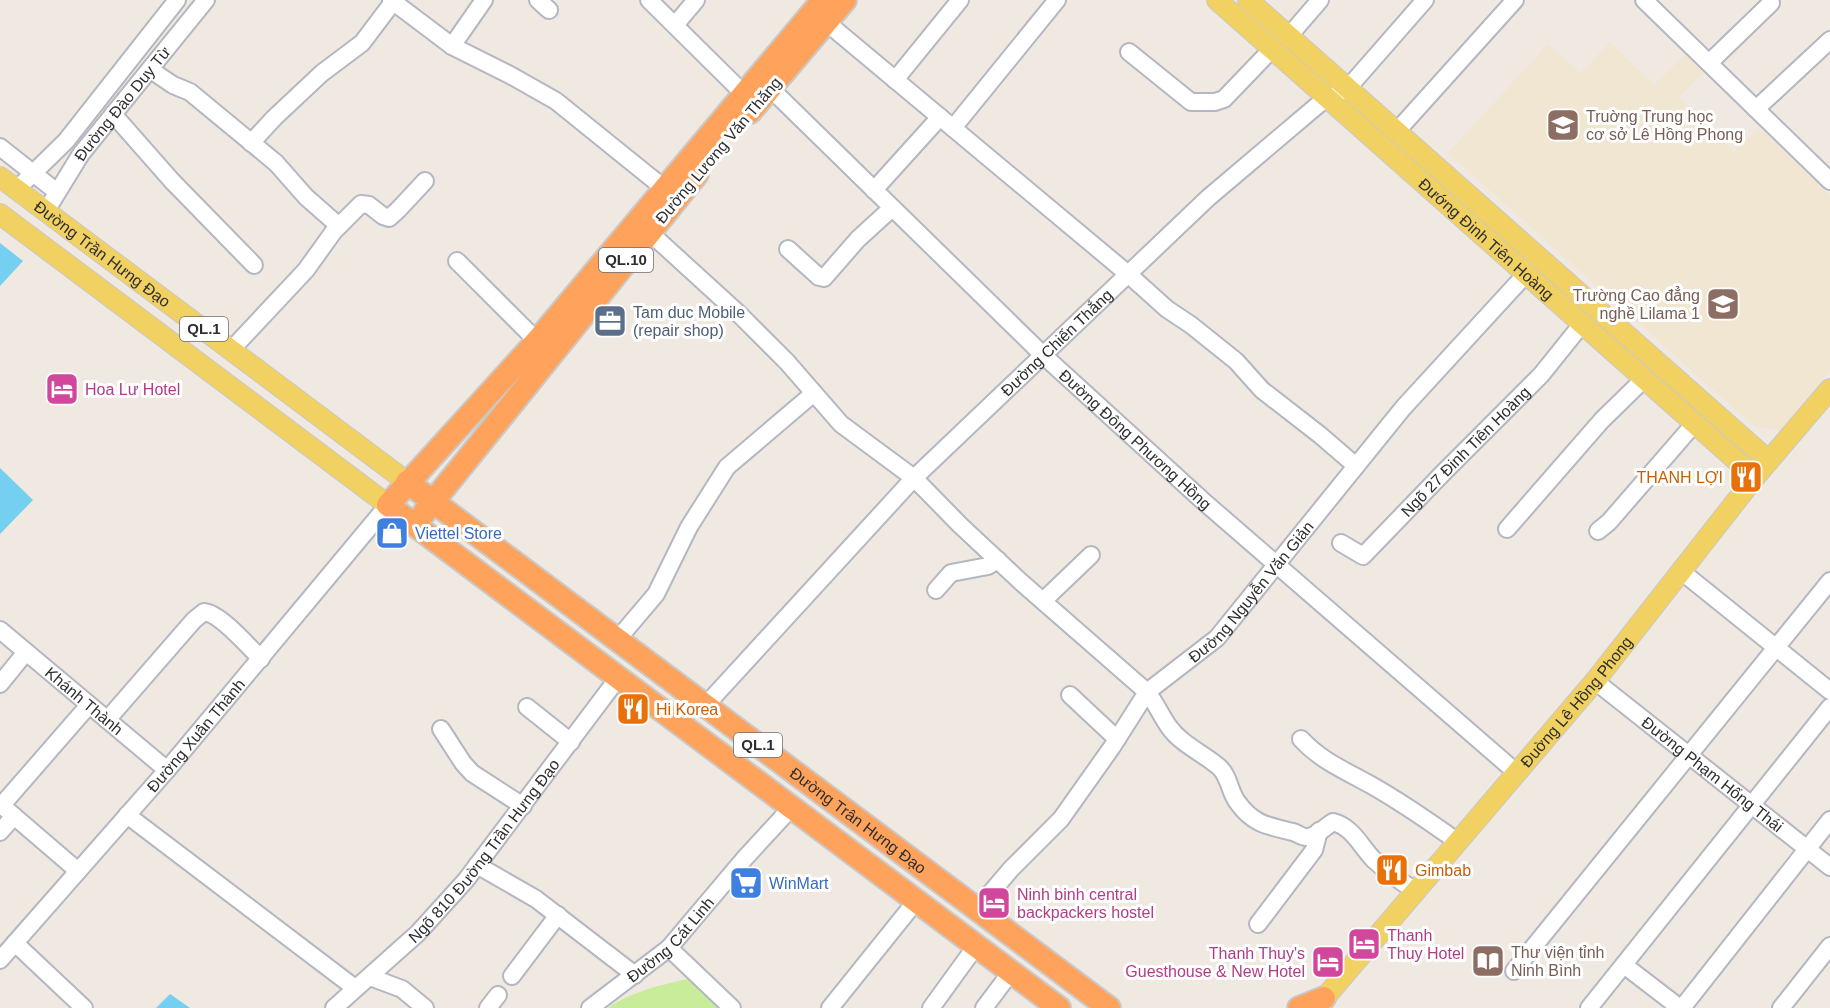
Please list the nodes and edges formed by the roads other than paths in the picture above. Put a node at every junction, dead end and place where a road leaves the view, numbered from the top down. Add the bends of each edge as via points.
1 (177, 0) edge
2 (206, 0) edge
3 (484, 0) edge
4 (649, 0) edge
5 (696, 0) edge
6 (845, 0) edge
7 (960, 0) edge
8 (1057, 0) edge
9 (1217, 0) edge
10 (1248, 0) edge
11 (1320, 0) edge
12 (1425, 0) edge
13 (1515, 0) edge
14 (1644, 0) edge
15 (392, 1) edge
16 (1771, 3) dead end
17 (825, 11) edge
18 (158, 24) junction
19 (675, 25) junction
20 (1289, 36) junction
21 (176, 38) junction
22 (1830, 40) edge
23 (453, 46) junction
24 (1272, 49) junction
25 (1129, 52) dead end
26 (1709, 63) junction
27 (151, 70) junction
28 (895, 80) junction
29 (770, 88) junction
30 (1348, 88) junction
31 (744, 94) junction
32 (1329, 99) junction
33 (1756, 109) junction
34 (112, 114) junction
35 (940, 117) junction
36 (953, 128) junction
37 (1397, 131) junction
38 (251, 143) junction
39 (0, 147) edge
40 (34, 174) junction
41 (0, 177) edge
42 (424, 181) dead end
43 (1830, 181) edge
44 (17, 189) junction
45 (665, 189) junction
46 (874, 190) junction
47 (57, 192) junction
48 (892, 208) junction
49 (46, 211) junction
50 (0, 214) edge
51 (339, 226) junction
52 (1506, 228) junction
53 (649, 232) junction
54 (1492, 244) junction
55 (788, 249) dead end
56 (457, 261) dead end
57 (254, 265) dead end
58 (1128, 274) junction
59 (1526, 274) junction
60 (1582, 324) junction
61 (537, 341) junction
62 (231, 350) junction
63 (1042, 355) junction
64 (1644, 379) junction
65 (1830, 388) edge
66 (814, 393) junction
67 (1694, 424) junction
68 (1769, 461) junction
69 (1356, 466) junction
70 (1755, 477) junction
71 (914, 478) junction
72 (407, 482) junction
73 (433, 501) junction
74 (388, 505) junction
75 (414, 526) junction
76 (1506, 529) dead end
77 (1598, 531) dead end
78 (1341, 543) dead end
79 (1091, 555) dead end
80 (998, 560) junction
81 (1277, 565) junction
82 (1681, 571) junction
83 (1830, 581) edge
84 (936, 590) dead end
85 (1043, 601) junction
86 (0, 630) edge
87 (617, 640) junction
88 (1777, 648) junction
89 (27, 652) junction
90 (261, 659) junction
91 (618, 678) junction
92 (1595, 681) junction
93 (0, 684) edge
94 (1830, 691) edge
95 (1147, 692) junction
96 (1070, 694) dead end
97 (89, 705) junction
98 (705, 706) junction
99 (527, 707) dead end
100 (1830, 707) edge
101 (107, 720) junction
102 (441, 729) dead end
103 (1117, 739) junction
104 (1301, 739) dead end
105 (571, 742) junction
106 (1690, 756) junction
107 (167, 770) junction
108 (1517, 773) junction
109 (1751, 805) junction
110 (523, 806) junction
111 (5, 808) edge
112 (791, 808) junction
113 (127, 815) junction
114 (1830, 820) edge
115 (1319, 831) junction
116 (0, 832) edge
117 (1458, 842) junction
118 (1807, 849) junction
119 (477, 865) junction
120 (1830, 867) edge
121 (78, 871) junction
122 (1416, 891) junction
123 (916, 901) junction
124 (977, 909) junction
125 (558, 915) junction
126 (1258, 924) dead end
127 (15, 943) junction
128 (976, 946) junction
129 (1830, 946) edge
130 (669, 948) junction
131 (0, 960) edge
132 (1624, 965) junction
133 (1514, 971) dead end
134 (1011, 972) junction
135 (634, 975) junction
136 (512, 976) dead end
137 (370, 977) junction
138 (355, 988) junction
139 (1320, 1003) edge
140 (84, 1008) edge
141 (334, 1008) edge
142 (425, 1008) edge
143 (590, 1008) edge
144 (732, 1008) edge
145 (830, 1008) edge
146 (931, 1008) edge
147 (984, 1008) edge
148 (1059, 1008) edge
149 (1109, 1008) edge
150 (1299, 1008) edge
151 (1589, 1008) edge
152 (1681, 1008) edge
153 (1781, 1008) edge

1 - 18 street, Đường Đào Duy Từ
2 - 21 street, Đường Đào Duy Từ
3 - 23 street
4 - 19 street
5 - 19 street
6 - 17 highway, Đường Lương Văn Thăng / QL.10
7 - 28 street
8 - 36 street
9 - 24 main road, Đướng Đinh Tiên Hoàng
10 - 20 main road, Đướng Đinh Tiên Hoàng
11 - 20 street
12 - 30 street, Đường Chiến Thắng
13 - 37 street
14 - 26 street
15 - 23 street
15 - 38 street via 362,43 322,73
16 - 26 street
17 - 28 street
17 - 29 highway, Đường Lương Văn Thăng / QL.10
17 - 31 highway, Đường Lương Văn Thăng / QL.10
18 - 21 street
18 - 40 street, Đường Đào Duy Từ via 66,141
19 - 31 street
20 - 30 main road, Đướng Đinh Tiên Hoàng
21 - 27 street, Đường Đào Duy Từ
22 - 33 street
23 - 45 street via 556,101
24 - 25 street via 1224,99 1203,103 1191,102
24 - 32 main road, Đướng Đinh Tiên Hoàng
26 - 33 street
27 - 34 street, Đường Đào Duy Từ
27 - 38 street via 190,92
28 - 35 street
29 - 46 street, Đường Đông Phương Hồng
29 - 53 highway, Đường Lương Văn Thăng / QL.10
30 - 32 street, Đường Chiến Thắng
30 - 37 main road, Đướng Đinh Tiên Hoàng
31 - 45 highway, Đường Lương Văn Thăng / QL.10
32 - 54 main road, Đướng Đinh Tiên Hoàng
32 - 58 street, Đường Chiến Thắng via 1208,198
33 - 43 street
34 - 47 street, Đường Đào Duy Từ
34 - 57 street
35 - 36 street
35 - 46 street
36 - 58 street
37 - 52 main road, Đướng Đinh Tiên Hoàng
38 - 51 street
39 - 40 street
40 - 44 street, Đường Đào Duy Từ
40 - 47 street
41 - 44 main road, Đường Trần Hưng Đạo / QL.1
42 - 51 street via 389,218 364,204
44 - 49 main road, Đường Trần Hưng Đạo / QL.1
45 - 61 highway, Đường Lương Văn Thăng / QL.10
46 - 48 street, Đường Đông Phương Hồng
47 - 49 street, Đường Đào Duy Từ
48 - 55 street via 824,278
48 - 63 street, Đường Đông Phương Hồng
49 - 62 main road, Đường Trần Hưng Đạo / QL.1
50 - 74 main road, Đường Trần Hưng Đạo / QL.1
51 - 62 street via 306,270
52 - 54 street
52 - 68 main road, Đướng Đinh Tiên Hoàng
53 - 66 street via 740,314
53 - 73 highway, Đường Lương Văn Thăng / QL.10
54 - 59 main road, Đướng Đinh Tiên Hoàng
56 - 61 street
58 - 63 street, Đường Chiến Thắng
58 - 69 street via 1236,361 1262,390
59 - 60 main road, Đướng Đinh Tiên Hoàng
59 - 69 street, Đường Nguyễn Văn Giản via 1403,408
60 - 64 main road, Đướng Đinh Tiên Hoàng
60 - 78 street, Ngõ 27 Đinh Tiên Hoàng via 1541,375 1363,556
61 - 72 highway, Đường Lương Văn Thăng / QL.10
62 - 72 main road, Đường Trần Hưng Đạo / QL.1
63 - 71 street, Đường Chiến Thắng
63 - 81 street, Đường Đông Phương Hồng
64 - 67 main road, Đướng Đinh Tiên Hoàng
64 - 76 street via 1602,420
65 - 68 main road, Đuờng Lê Hồng Phong
66 - 71 street via 841,424
66 - 87 street via 727,467 689,528 656,594
67 - 70 main road, Đướng Đinh Tiên Hoàng
67 - 77 street
68 - 70 main road, Đuờng Lê Hồng Phong
69 - 81 street, Đường Nguyễn Văn Giản
70 - 82 main road, Đuờng Lê Hồng Phong
71 - 80 street
71 - 98 street, Đường Chiến Thắng
72 - 73 highway, Đường Trân Hưng Đạo / QL.1
72 - 74 highway, Đường Lương Văn Thăng
73 - 75 highway, Đường Lương Văn Thăng / QL.10
73 - 87 highway, Đường Trân Hưng Đạo / QL.1
74 - 75 highway, Đường Trân Hưng Đạo / QL.1
74 - 90 street, Đường Xuân Thành
75 - 91 highway, Đường Trân Hưng Đạo / QL.1
79 - 85 street
80 - 84 street via 988,566 951,573
80 - 85 street
81 - 95 street, Đường Nguyễn Văn Giản via 1217,638
81 - 108 street, Đường Đông Phương Hồng
82 - 88 street
82 - 92 main road, Đuờng Lê Hồng Phong
83 - 88 street
85 - 95 street
86 - 89 street, Khánh Thành
87 - 98 highway, Đường Trân Hưng Đạo / QL.1
88 - 94 street
88 - 106 street
89 - 93 street
89 - 97 street, Khánh Thành
90 - 101 street via 230,628 204,612
90 - 107 street, Đường Xuân Thành
91 - 105 street, Ngõ 810 Đường Trần Hưng Đạo
91 - 112 highway, Đường Trân Hưng Đạo / QL.1
92 - 106 street, Đường Phạm Hống Thái
92 - 108 main road, Đuờng Lê Hồng Phong
95 - 103 street, Đường Nguyễn Văn Giản
95 - 115 street via 1169,728 1221,768 1238,804 1259,823 1305,837
96 - 103 street
97 - 101 street, Khánh Thành
97 - 111 street
98 - 124 highway, Đường Trân Hưng Đạo / QL.1
99 - 105 street
100 - 109 street
101 - 107 street, Khánh Thành
102 - 110 street via 472,773
103 - 124 street, Đường Nguyễn Văn Giản via 1061,819
104 - 117 street via 1332,765 1394,799
105 - 110 street, Ngõ 810 Đường Trần Hưng Đạo
106 - 109 street, Đường Phạm Hống Thái
106 - 133 street
107 - 113 street, Đường Xuân Thành
108 - 117 main road, Đuờng Lê Hồng Phong
109 - 118 street, Đường Phạm Hống Thái
109 - 132 street
110 - 119 street, Ngõ 810 Đường Trần Hưng Đạo
111 - 116 street
111 - 121 street
112 - 123 highway, Đường Trân Hưng Đạo / QL.1
112 - 130 street, Đường Cát Linh
113 - 121 street, Đường Xuân Thành
113 - 138 street
114 - 118 street
115 - 122 street via 1334,822 1340,823 1374,860
115 - 126 street via 1314,850
117 - 122 main road, Đuờng Lê Hồng Phong
118 - 120 street, Đường Phạm Hống Thái
118 - 152 street
119 - 125 street
119 - 137 street, Ngõ 810 Đường Trần Hưng Đạo via 418,933
121 - 127 street, Đường Xuân Thành
122 - 139 main road, Đuờng Lê Hồng Phong
123 - 128 highway, Đường Trân Hưng Đạo / QL.1
123 - 145 street
124 - 149 highway, Đường Trân Hưng Đạo / QL.1
125 - 135 street
125 - 136 street
127 - 131 street, Đường Xuân Thành
127 - 140 street
128 - 134 highway, Đường Trân Hưng Đạo / QL.1
128 - 146 street
129 - 153 street
130 - 135 street, Đường Cát Linh
130 - 144 street
132 - 151 street
132 - 152 street
134 - 147 street
134 - 148 highway, Đường Trân Hưng Đạo / QL.1
135 - 143 street, Đường Cát Linh
137 - 138 street, Ngõ 810 Đường Trần Hưng Đạo
137 - 142 street via 402,989
138 - 141 street, Ngõ 810 Đường Trần Hưng Đạo
139 - 150 highway

